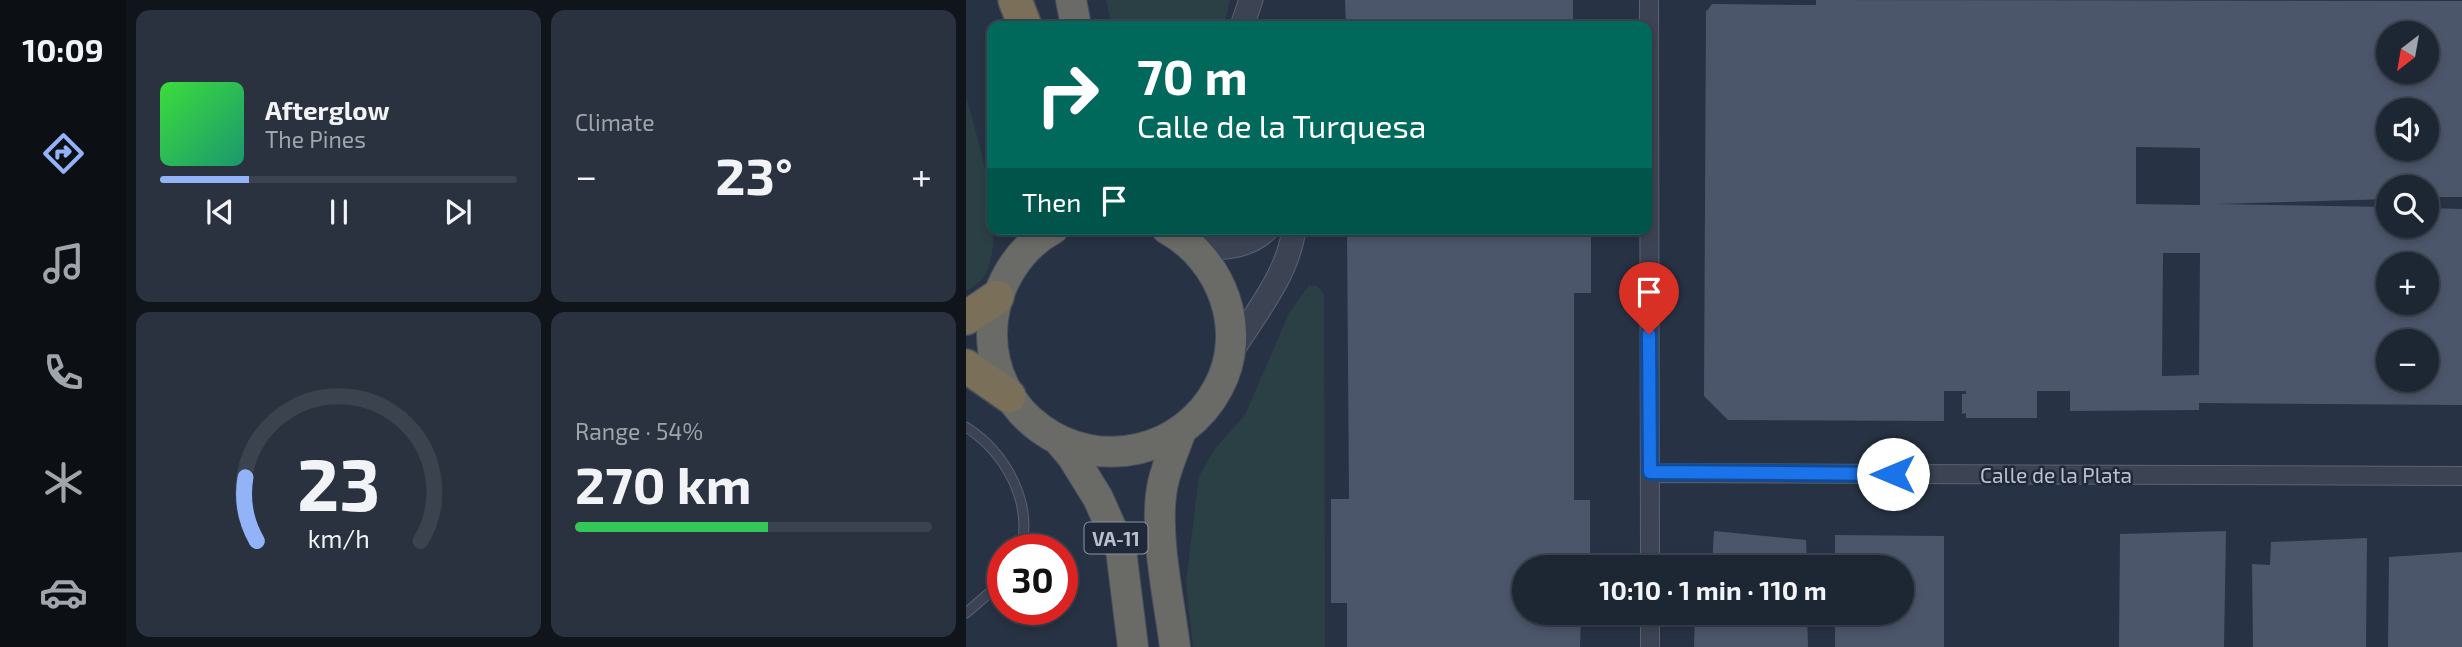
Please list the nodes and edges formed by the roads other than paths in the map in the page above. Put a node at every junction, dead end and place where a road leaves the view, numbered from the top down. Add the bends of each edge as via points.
1 (1015, 0) edge
2 (1027, 0) edge
3 (1071, 0) edge
4 (1251, 0) edge
5 (1649, 0) edge
6 (1023, 21) edge
7 (1033, 21) edge
8 (1075, 21) edge
9 (1244, 21) edge
10 (1649, 21) edge
11 (1043, 235) edge
12 (1175, 235) edge
13 (1258, 235) edge
14 (1293, 235) edge
15 (1648, 235) edge
16 (1192, 247) junction
17 (998, 297) junction
18 (966, 318) edge
19 (1229, 356) junction
20 (966, 366) edge
21 (1009, 396) junction
22 (966, 427) edge
23 (1181, 431) junction
24 (1060, 442) junction
25 (1650, 472) junction
26 (2462, 476) edge
27 (1023, 534) edge
28 (1650, 555) edge
29 (987, 595) edge
30 (966, 613) edge
31 (1650, 625) edge
32 (1128, 639) edge
33 (1175, 647) edge
34 (1650, 647) edge

1 - 6 highway
2 - 7 highway
3 - 8 highway
4 - 9 street
5 - 10 street
11 - 17 highway, VA-11 via 1024,250
12 - 16 highway, VA-11
13 - 16 street via 1226,248
14 - 19 street via 1278,277
15 - 25 street
16 - 19 highway, VA-11 via 1211,268 1227,303
17 - 18 highway
17 - 21 highway, VA-11 via 992,342
19 - 23 highway, VA-11 via 1203,412
20 - 21 highway
21 - 24 highway, VA-11 via 1031,423
22 - 27 lane via 994,451 1013,480
23 - 24 highway, VA-11 via 1149,447 1122,452 1099,452
23 - 33 highway, VA-11 via 1163,485 1161,530
24 - 32 highway, VA-11 via 1098,498 1121,550
25 - 26 street, Calle de la Plata
25 - 28 street
29 - 30 lane
31 - 34 street

